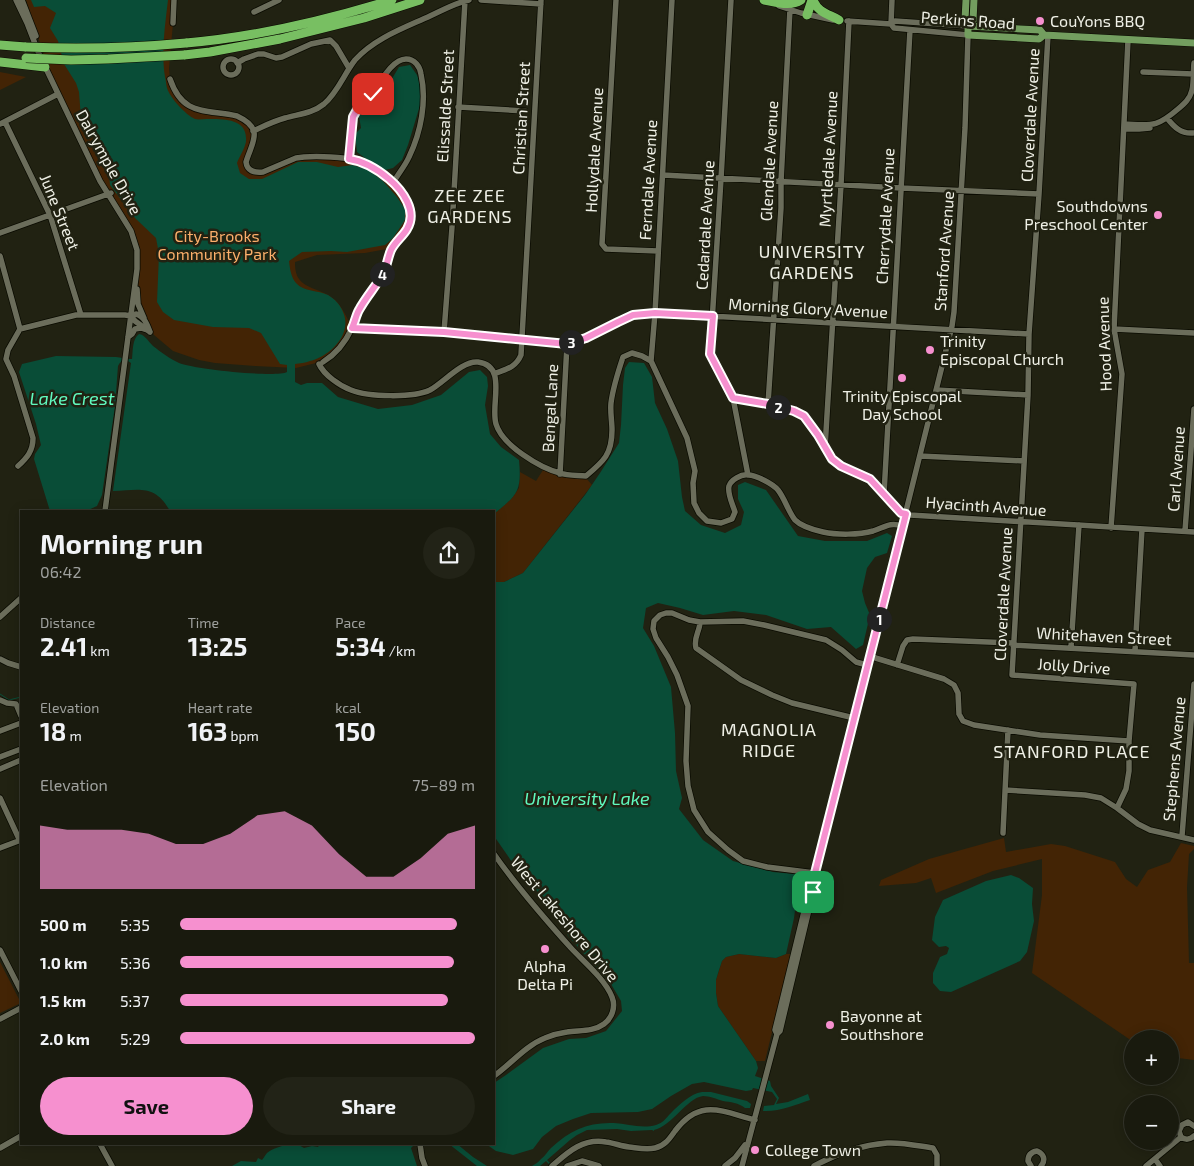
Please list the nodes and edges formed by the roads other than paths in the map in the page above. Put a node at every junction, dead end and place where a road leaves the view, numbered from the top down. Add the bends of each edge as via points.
1 (16, 0) edge
2 (22, 0) edge
3 (174, 0) edge
4 (278, 0) edge
5 (392, 0) edge
6 (420, 0) edge
7 (467, 0) edge
8 (481, 0) edge
9 (616, 0) edge
10 (672, 0) edge
11 (731, 0) edge
12 (764, 0) edge
13 (802, 0) edge
14 (813, 0) edge
15 (892, 0) edge
16 (966, 0) edge
17 (974, 0) edge
18 (541, 2) edge
19 (790, 10) junction
20 (254, 12) dead end
21 (804, 14) junction
22 (844, 21) junction
23 (173, 23) dead end
24 (891, 24) junction
25 (968, 26) junction
26 (910, 30) junction
27 (968, 34) junction
28 (1046, 35) junction
29 (1128, 40) junction
30 (1194, 44) edge
31 (0, 45) edge
32 (0, 56) edge
33 (0, 62) edge
34 (237, 63) dead end
35 (1194, 63) edge
36 (45, 67) junction
37 (349, 68) junction
38 (1143, 72) dead end
39 (1193, 74) junction
40 (170, 79) dead end
41 (58, 94) junction
42 (458, 107) junction
43 (525, 111) dead end
44 (1167, 118) junction
45 (3, 123) edge
46 (1124, 126) junction
47 (253, 130) junction
48 (1194, 132) edge
49 (349, 159) junction
50 (663, 175) junction
51 (722, 179) junction
52 (781, 181) junction
53 (393, 183) junction
54 (841, 185) junction
55 (901, 188) junction
56 (961, 191) junction
57 (109, 194) junction
58 (1039, 194) junction
59 (50, 215) junction
60 (0, 233) edge
61 (658, 251) junction
62 (0, 256) edge
63 (136, 282) junction
64 (655, 313) junction
65 (81, 315) junction
66 (131, 316) junction
67 (713, 316) junction
68 (145, 320) junction
69 (773, 320) junction
70 (832, 323) junction
71 (893, 326) junction
72 (352, 328) junction
73 (20, 329) junction
74 (1114, 329) junction
75 (147, 330) junction
76 (951, 330) junction
77 (444, 332) junction
78 (1194, 333) edge
79 (1028, 334) junction
80 (128, 337) junction
81 (522, 340) junction
82 (567, 344) junction
83 (651, 361) junction
84 (496, 373) junction
85 (936, 390) junction
86 (1028, 395) junction
87 (733, 398) junction
88 (768, 404) junction
89 (1194, 409) edge
90 (826, 448) junction
91 (920, 456) junction
92 (1024, 461) junction
93 (18, 466) dead end
94 (560, 474) junction
95 (748, 474) junction
96 (884, 494) junction
97 (106, 510) edge
98 (906, 514) junction
99 (1020, 522) junction
100 (1080, 525) junction
101 (902, 526) junction
102 (1111, 528) junction
103 (1142, 529) junction
104 (1186, 531) junction
105 (1194, 532) edge
106 (20, 599) edge
107 (0, 617) edge
108 (700, 622) junction
109 (1013, 644) junction
110 (1071, 647) junction
111 (1135, 651) junction
112 (1194, 654) edge
113 (870, 656) junction
114 (0, 659) edge
115 (896, 664) junction
116 (867, 665) junction
117 (20, 666) edge
118 (1012, 675) joint
119 (1194, 684) edge
120 (0, 700) edge
121 (20, 714) edge
122 (854, 718) junction
123 (20, 723) edge
124 (1008, 730) junction
125 (0, 731) edge
126 (1129, 741) junction
127 (20, 749) edge
128 (0, 757) edge
129 (20, 760) edge
130 (0, 768) edge
131 (1005, 790) junction
132 (0, 798) edge
133 (1117, 808) junction
134 (1003, 833) dead end
135 (1182, 836) junction
136 (1194, 840) edge
137 (20, 841) edge
138 (0, 848) edge
139 (495, 855) edge
140 (815, 873) junction
141 (0, 950) edge
142 (20, 989) edge
143 (20, 1009) edge
144 (0, 1019) edge
145 (495, 1075) edge
146 (758, 1108) junction
147 (734, 1114) junction
148 (755, 1120) junction
149 (1194, 1126) edge
150 (1194, 1136) edge
151 (20, 1137) edge
152 (1181, 1137) junction
153 (749, 1139) junction
154 (101, 1145) edge
155 (420, 1145) edge
156 (0, 1148) edge
157 (1155, 1159) junction
158 (733, 1160) junction
159 (112, 1166) edge
160 (425, 1166) edge
161 (552, 1166) edge
162 (567, 1166) edge
163 (599, 1166) edge
164 (725, 1166) edge
165 (741, 1166) edge
166 (814, 1166) edge
167 (937, 1166) edge
168 (1031, 1166) edge
169 (1041, 1166) edge
170 (1146, 1166) edge
171 (1160, 1166) edge

1 - 36 street, Dalrymple Drive
2 - 36 street, Dalrymple Drive
3 - 23 street
4 - 20 street
5 - 31 highway, bridge via 296,27 186,43 107,48
6 - 32 highway, bridge via 280,39 210,52 71,60
7 - 37 street via 381,40
7 - 42 street, Elissalde Street
8 - 18 street
9 - 61 street, Hollydale Avenue via 602,244 606,249
10 - 50 street, Ferndale Avenue
11 - 51 street, Cedardale Avenue
12 - 13 highway via 790,4
12 - 19 street, Perkins Road
13 - 21 highway
14 - 21 highway
14 - 22 highway via 820,11
15 - 24 street
16 - 25 main road via 965,20
17 - 25 main road via 973,20
18 - 81 street, Christian Street
19 - 21 street, Perkins Road
19 - 52 street, Glendale Avenue
21 - 22 street, Perkins Road
22 - 24 street, Perkins Road
22 - 54 street, Myrtledale Avenue
24 - 25 street, Perkins Road via 895,21
24 - 26 street, Perkins Road via 894,28
25 - 27 main road
25 - 28 main road, Perkins Road via 1040,30
26 - 27 street, Perkins Road
26 - 55 street, Cherrydale Avenue
27 - 28 main road, Perkins Road via 1039,39
27 - 56 street, Stanford Avenue
28 - 29 main road, Perkins Road
28 - 58 street, Cloverdale Avenue
29 - 30 main road, Perkins Road
29 - 46 street, Hood Avenue
33 - 36 highway
34 - 37 street via 258,54 282,57 304,46 327,40 334,42
35 - 39 street
36 - 41 street, Dalrymple Drive
37 - 47 street via 322,106
38 - 39 street
39 - 44 street via 1189,99
40 - 47 street via 178,95 193,109 237,116
41 - 45 street
41 - 57 street, Dalrymple Drive
42 - 43 street
42 - 77 street, Elissalde Street
44 - 46 street via 1148,128
44 - 48 street via 1179,130 1188,134
45 - 59 street, June Street
46 - 74 street, Hood Avenue
47 - 49 street via 254,142 246,162 254,172 263,172 296,158
49 - 53 street via 361,161
49 - 53 street via 356,111 375,92 395,63 406,59 414,62 421,72 424,107 409,158
50 - 51 street
50 - 61 street, Ferndale Avenue
51 - 52 street
51 - 67 street, Cedardale Avenue
52 - 54 street
52 - 69 street, Glendale Avenue
53 - 72 street via 409,205 410,224 391,251 384,272 359,309
54 - 55 street
54 - 70 street, Myrtledale Avenue
55 - 56 street
55 - 71 street, Cherrydale Avenue
56 - 58 street
56 - 76 street, Stanford Avenue
57 - 59 street
57 - 63 street, Dalrymple Drive via 133,235 137,250
58 - 79 street, Cloverdale Avenue
59 - 60 street
59 - 65 street, June Street
61 - 64 street, Ferndale Avenue
62 - 73 street
63 - 66 street, Dalrymple Drive
63 - 68 street via 138,304
64 - 67 street, Morning Glory Avenue
64 - 82 street, Morning Glory Avenue via 633,315
64 - 83 street, Ferndale Avenue
65 - 66 street
65 - 73 street
66 - 68 street via 138,314
66 - 75 street
66 - 80 street, Dalrymple Drive
67 - 69 street, Morning Glory Avenue
67 - 87 street, Cedardale Avenue via 710,354
68 - 75 street via 150,332
69 - 70 street, Morning Glory Avenue
69 - 88 street, Glendale Avenue
70 - 71 street, Morning Glory Avenue
70 - 90 street, Myrtledale Avenue
71 - 76 street, Morning Glory Avenue
71 - 96 street, Cherrydale Avenue
72 - 77 street, Morning Glory Avenue
72 - 84 street via 337,350 321,363 326,374 351,390 378,396 412,394 429,390 468,363 490,366
73 - 93 street via 6,359 33,443 27,457
74 - 78 street
74 - 102 street, Hood Avenue via 1122,374
75 - 80 street via 137,329
76 - 79 street, Morning Glory Avenue
76 - 85 street, Stanford Avenue
77 - 81 street, Morning Glory Avenue
79 - 86 street, Cloverdale Avenue
80 - 97 street, Dalrymple Drive
81 - 82 street, Morning Glory Avenue
81 - 84 street, Christian Street via 518,362
82 - 94 street, Bengal Lane
83 - 94 street via 632,353 624,357 611,404 610,450 602,462 586,476
83 - 95 street via 687,438 695,471 694,503 707,522 722,523 732,519 735,512 729,487 739,476
84 - 94 street via 496,424 503,438 532,462
85 - 86 street
85 - 91 street, Stanford Avenue
86 - 92 street, Cloverdale Avenue
87 - 88 street, Hyacinth Avenue
87 - 95 street, Cedardale Avenue
88 - 90 street, Hyacinth Avenue via 804,416
89 - 104 street, Carl Avenue
90 - 96 street, Hyacinth Avenue via 832,459 870,479
91 - 92 street
91 - 98 street, Stanford Avenue
92 - 99 street, Cloverdale Avenue
95 - 101 street via 769,482 779,491 796,521 810,529 853,534 890,524
96 - 98 street, Hyacinth Avenue via 901,513
98 - 99 street, Hyacinth Avenue
98 - 101 street, Stanford Avenue
99 - 100 street, Hyacinth Avenue
99 - 109 street, Cloverdale Avenue
100 - 102 street, Hyacinth Avenue
100 - 110 street
101 - 113 street, Stanford Avenue
102 - 103 street, Hyacinth Avenue
103 - 104 street, Hyacinth Avenue
103 - 111 street
104 - 105 street, Hyacinth Avenue
106 - 107 street
108 - 116 street via 743,621 826,640 856,662
108 - 122 street via 696,648 741,680 792,703
108 - 140 street via 666,613 654,620 653,630 677,675 688,706 686,761 694,810 708,832 743,861
109 - 110 street, Whitehaven Street
109 - 115 street, Whitehaven Street via 907,640
109 - 118 street, Cloverdale Avenue
110 - 111 street, Whitehaven Street
111 - 112 street, Whitehaven Street
113 - 115 street
113 - 116 street, Stanford Avenue
114 - 117 street
115 - 124 street via 954,685 963,721
116 - 122 street, Stanford Avenue
118 - 126 street, Jolly Drive via 1134,684
119 - 135 street, Stephens Avenue
120 - 121 street via 16,704
122 - 140 street, Stanford Avenue
123 - 125 street
124 - 126 street
124 - 131 street
126 - 133 street via 1126,789
127 - 128 street
129 - 130 street
131 - 133 street via 1084,795 1101,798
131 - 134 street
132 - 137 street
133 - 135 street via 1150,830
135 - 136 street
137 - 138 street
139 - 145 street, West Lakeshore Drive via 603,983 614,1007 601,1026 544,1038
140 - 146 street, Stanford Avenue via 817,876 780,1031
141 - 142 street
143 - 144 street
146 - 147 street via 748,1114
146 - 148 street, Stanford Avenue
147 - 148 street
147 - 161 street via 710,1110 696,1112 656,1148 643,1150 606,1142 586,1142
148 - 153 street, Stanford Avenue
149 - 152 street via 1188,1122 1182,1125
150 - 152 street via 1190,1139
151 - 156 street
152 - 157 street
153 - 158 street
153 - 165 street, Stanford Avenue
154 - 159 street
155 - 160 street
157 - 170 street
157 - 171 street
158 - 164 street
158 - 165 street
162 - 163 street via 582,1161
166 - 167 street via 830,1157 888,1143 933,1148
168 - 169 street via 1029,1155 1037,1151 1044,1158

